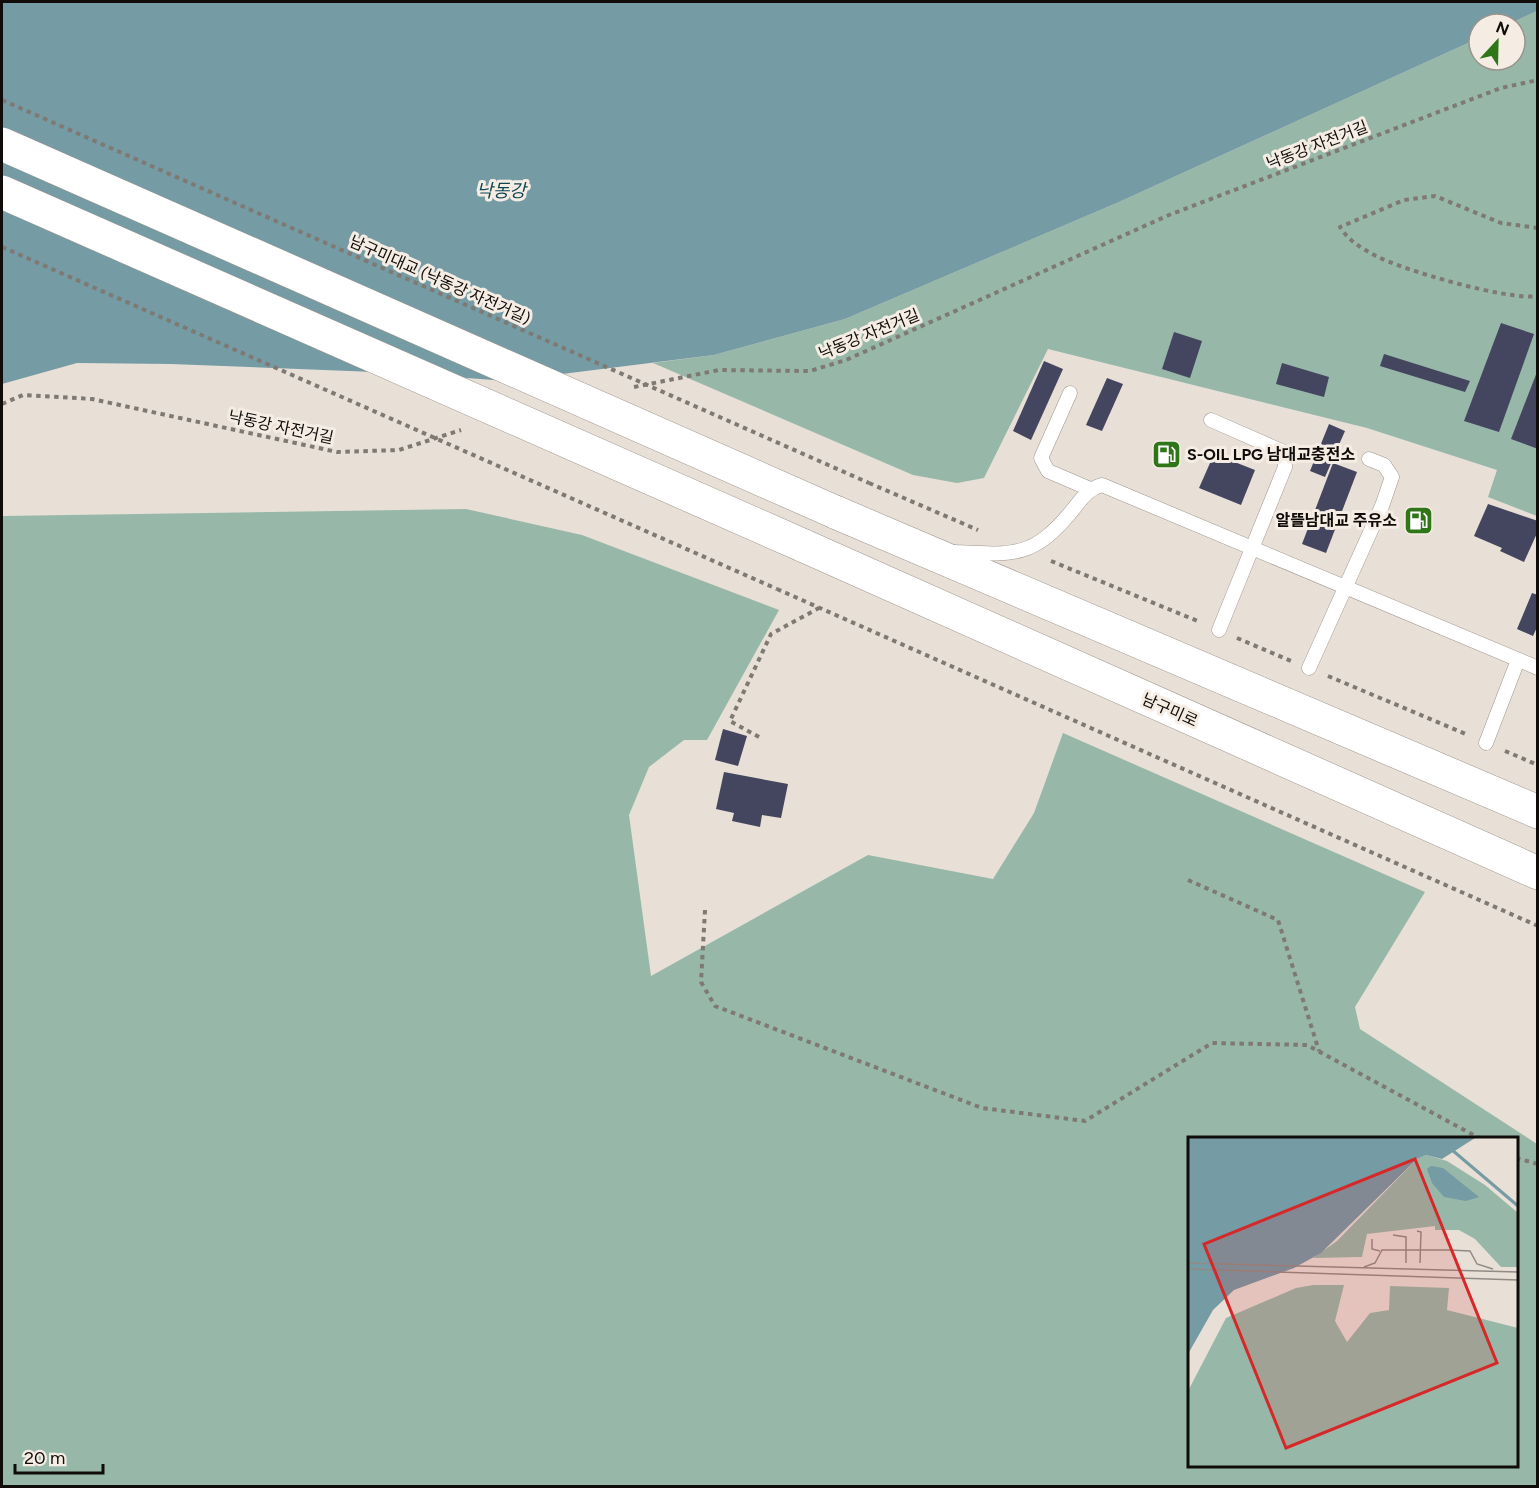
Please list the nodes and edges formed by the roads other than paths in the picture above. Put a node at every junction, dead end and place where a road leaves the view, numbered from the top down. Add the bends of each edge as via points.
1 (2, 144) edge
2 (2, 192) edge
3 (1070, 393) dead end
4 (1211, 420) dead end
5 (1370, 459) dead end
6 (1090, 489) junction
7 (1251, 548) junction
8 (929, 550) junction
9 (1344, 587) junction
10 (1219, 630) dead end
11 (1518, 660) junction
12 (1309, 668) dead end
13 (1538, 668) edge
14 (1486, 743) dead end
15 (1538, 812) edge
16 (1538, 873) edge

1 - 8 street, bridge
2 - 16 street, 남구미로, bridge
3 - 6 lane via 1041,458 1048,471
4 - 7 lane via 1284,452 1285,468
5 - 9 lane via 1384,465 1392,477
6 - 7 lane via 1102,485
6 - 8 lane via 1056,531 1027,551
7 - 9 lane
7 - 10 lane
8 - 15 street
9 - 11 lane
9 - 12 lane
11 - 13 lane
11 - 14 lane

